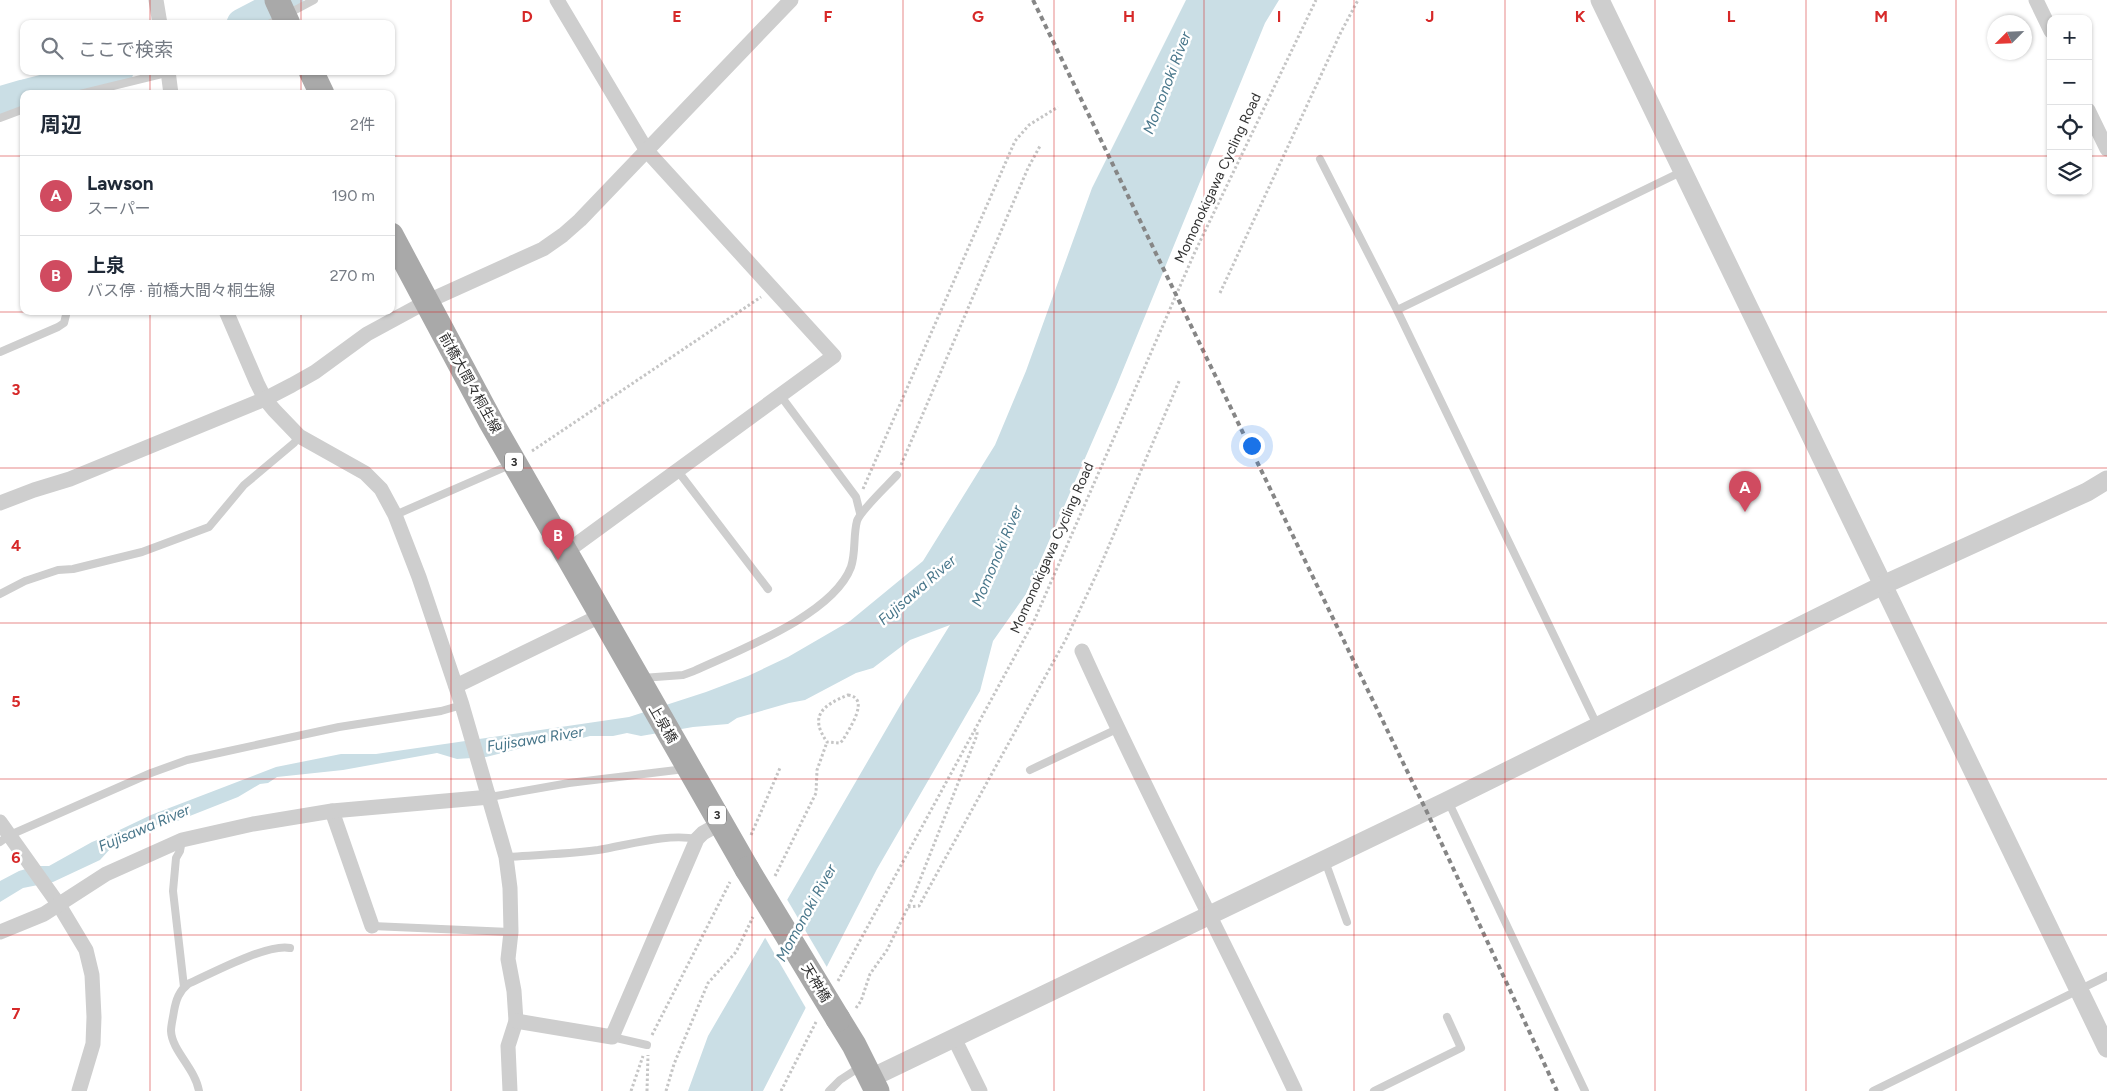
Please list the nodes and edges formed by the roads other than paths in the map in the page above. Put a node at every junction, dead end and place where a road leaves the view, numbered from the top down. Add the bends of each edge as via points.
1 (156, 0) edge
2 (314, 0) edge
3 (558, 0) edge
4 (791, 0) edge
5 (1600, 0) edge
6 (2036, 0) edge
7 (280, 16) edge
8 (159, 20) edge
9 (2047, 23) edge
10 (157, 75) edge
11 (169, 75) edge
12 (313, 75) edge
13 (96, 90) edge
14 (171, 90) edge
15 (320, 90) edge
16 (20, 110) edge
17 (0, 118) edge
18 (2092, 118) edge
19 (2107, 149) edge
20 (647, 151) junction
21 (1320, 158) dead end
22 (1683, 170) junction
23 (395, 243) edge
24 (426, 302) junction
25 (1397, 310) junction
26 (66, 315) edge
27 (228, 315) edge
28 (0, 352) edge
29 (780, 395) junction
30 (265, 399) junction
31 (299, 436) junction
32 (515, 463) junction
33 (676, 470) junction
34 (897, 475) road end
35 (2107, 480) edge
36 (0, 503) edge
37 (860, 513) junction
38 (395, 515) junction
39 (566, 552) junction
40 (1883, 585) junction
41 (768, 589) dead end
42 (0, 594) edge
43 (602, 615) junction
44 (1082, 651) dead end
45 (640, 682) junction
46 (456, 686) junction
47 (464, 711) junction
48 (1598, 726) junction
49 (1117, 728) junction
50 (688, 765) junction
51 (1030, 770) dead end
52 (489, 794) junction
53 (1447, 800) junction
54 (332, 811) junction
55 (0, 822) edge
56 (721, 823) junction
57 (698, 839) junction
58 (8, 840) edge
59 (182, 840) junction
60 (506, 857) junction
61 (1324, 859) junction
62 (57, 902) junction
63 (1210, 915) junction
64 (1347, 922) dead end
65 (372, 926) joint
66 (0, 932) edge
67 (511, 932) junction
68 (290, 948) dead end
69 (2107, 976) edge
70 (184, 987) junction
71 (2078, 990) junction
72 (1447, 1017) dead end
73 (516, 1021) junction
74 (618, 1038) junction
75 (954, 1038) junction
76 (647, 1045) road end
77 (2107, 1048) edge
78 (871, 1078) edge
79 (79, 1091) edge
80 (199, 1091) edge
81 (510, 1091) edge
82 (828, 1091) edge
83 (980, 1091) edge
84 (1295, 1091) edge
85 (1374, 1091) edge
86 (1585, 1091) edge
87 (1873, 1091) edge

1 - 8 street
2 - 7 lane
3 - 20 street
4 - 20 street
5 - 22 street
6 - 9 street
10 - 13 lane
11 - 14 street
12 - 15 main road
16 - 17 lane
18 - 19 street
20 - 24 street via 580,220 543,249
20 - 29 street via 834,356
21 - 25 lane
22 - 25 lane
22 - 40 street
23 - 24 main road, 前橋大間々桐生線 / 3
24 - 30 street via 367,334 315,372
24 - 32 main road, 前橋大間々桐生線 / 3
25 - 48 lane
26 - 28 lane via 64,323 58,327
27 - 30 street
29 - 33 street
29 - 37 lane via 856,498
30 - 31 street
30 - 36 street via 70,479
31 - 38 street via 365,473 381,489
31 - 42 lane via 244,485 209,528 142,552 58,570
32 - 38 lane
32 - 39 main road, 前橋大間々桐生線 / 3
33 - 39 street
33 - 41 lane
34 - 37 lane
35 - 40 street
37 - 45 lane via 851,567 842,582 818,607 694,671
38 - 46 street
39 - 43 main road, 前橋大間々桐生線 / 3
40 - 48 street
40 - 71 street
43 - 45 main road, 前橋大間々桐生線 / 3
43 - 46 street
44 - 49 street
45 - 50 main road, 上泉橋 / 3
46 - 47 street
47 - 52 street
47 - 58 lane via 441,711 339,727 187,760 151,773
48 - 53 street
49 - 51 lane
49 - 63 street
50 - 52 lane
50 - 56 main road, 3
52 - 54 street
52 - 60 street
53 - 61 street
53 - 86 lane
54 - 59 street
54 - 65 street
55 - 58 street
56 - 57 street
56 - 78 main road, 天神橋 / 3, bridge
57 - 60 lane via 688,837 598,850
57 - 74 street
58 - 62 street
59 - 62 street via 106,874
59 - 70 lane via 176,858 173,891
60 - 67 street
61 - 63 street
61 - 64 lane
62 - 66 street via 44,914
62 - 79 street via 86,950 92,975 93,1044
63 - 75 street
63 - 84 street
65 - 67 lane
67 - 73 street via 508,958
68 - 70 lane via 256,954
69 - 71 lane
70 - 80 lane via 174,1008 172,1038 193,1073
71 - 77 street
71 - 87 lane
72 - 85 lane via 1461,1048
73 - 74 street
73 - 81 street via 508,1046
74 - 76 lane
75 - 78 street
75 - 83 street
78 - 82 lane via 840,1080

